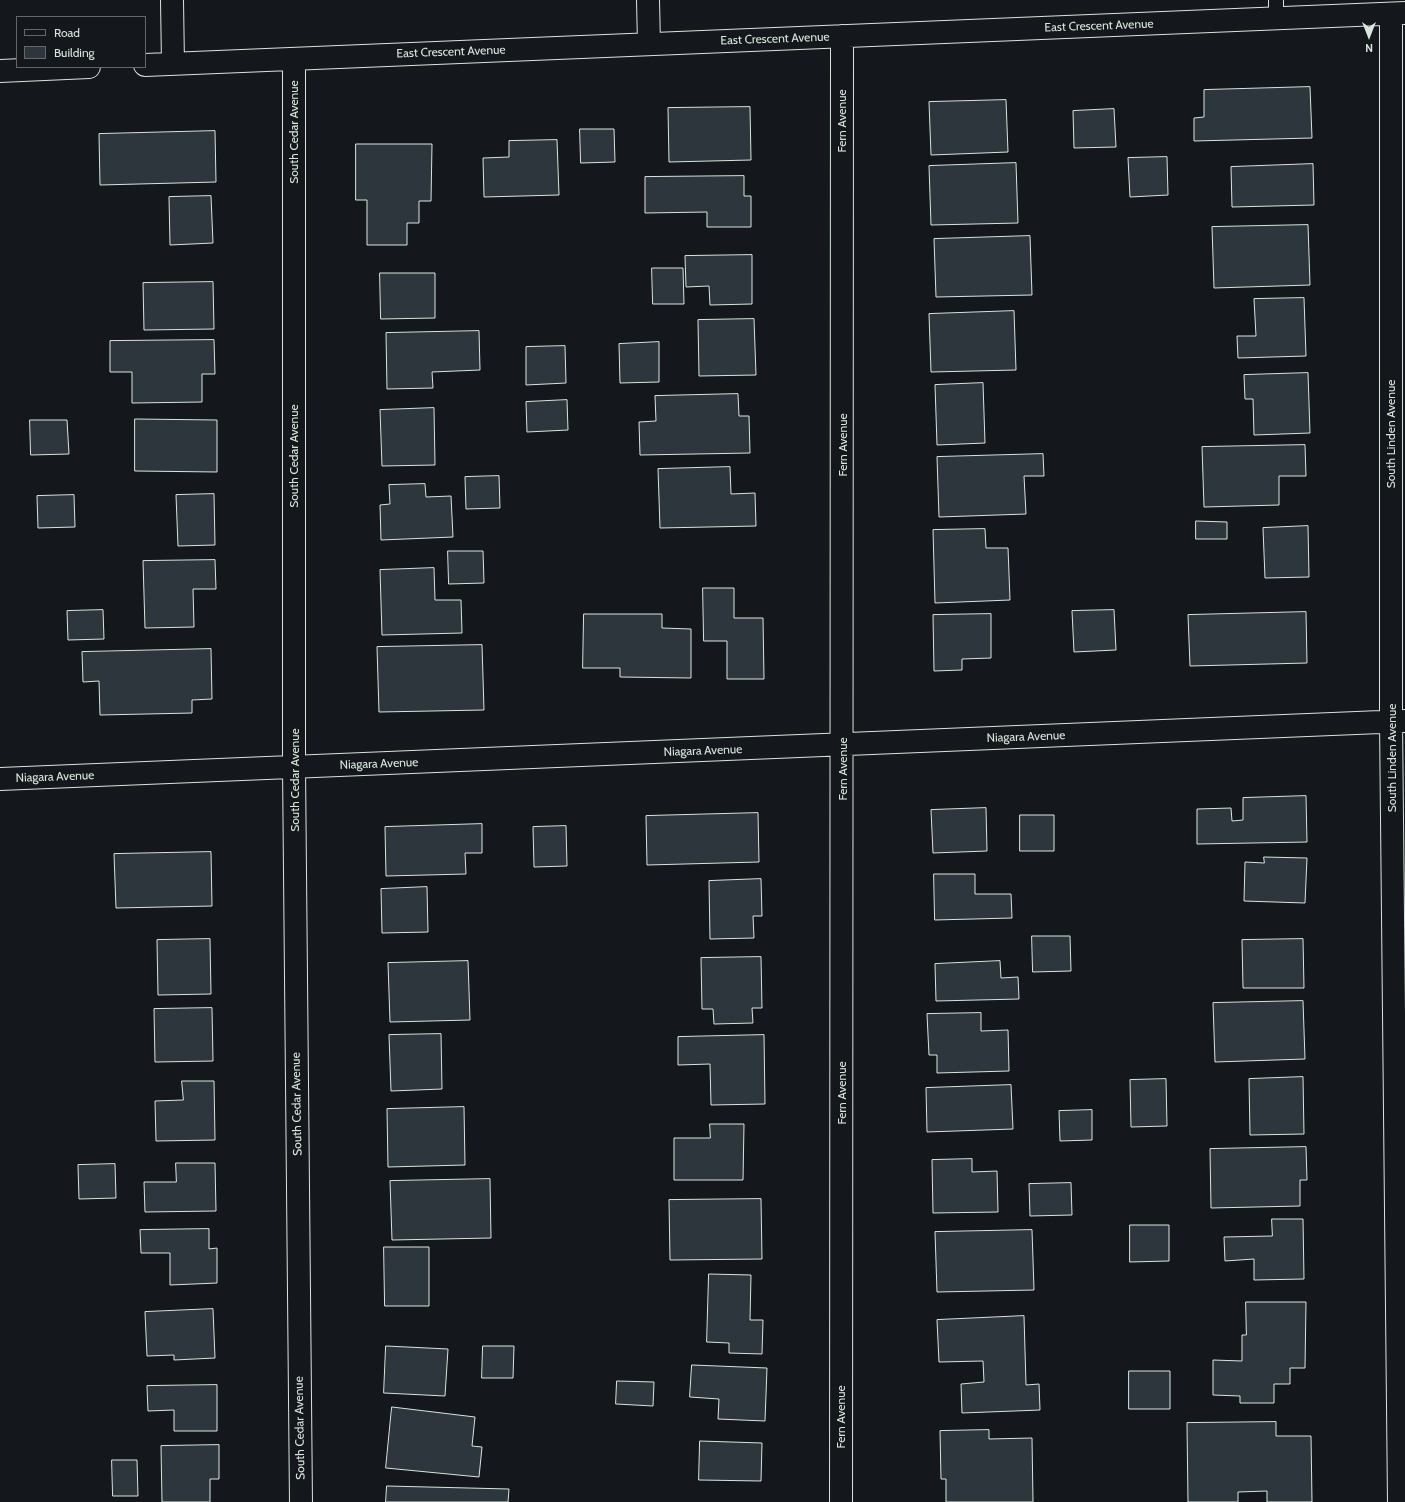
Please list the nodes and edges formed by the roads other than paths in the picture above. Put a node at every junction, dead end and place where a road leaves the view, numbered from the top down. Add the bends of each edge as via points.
1 (172, 0) edge
2 (648, 0) edge
3 (1276, 9) edge
4 (1398, 14) edge
5 (842, 36) junction
6 (649, 44) junction
7 (294, 59) junction
8 (173, 64) junction
9 (146, 65) edge
10 (67, 68) edge
11 (0, 71) edge
12 (1398, 721) edge
13 (843, 745) junction
14 (294, 767) junction
15 (0, 780) edge
16 (301, 1502) edge
17 (841, 1502) edge
18 (1399, 1502) edge

1 - 8 street
2 - 6 street
3 - 4 street, East Crescent Avenue
3 - 5 street, East Crescent Avenue
4 - 12 street, South Linden Avenue
5 - 6 street, East Crescent Avenue
5 - 13 street, Fern Avenue
6 - 7 street, East Crescent Avenue
7 - 8 street, East Crescent Avenue
7 - 14 street, South Cedar Avenue
8 - 9 street, East Crescent Avenue
10 - 11 street
12 - 13 street, Niagara Avenue
12 - 18 street, South Linden Avenue
13 - 14 street, Niagara Avenue
13 - 17 street, Fern Avenue
14 - 15 street, Niagara Avenue
14 - 16 street, South Cedar Avenue

